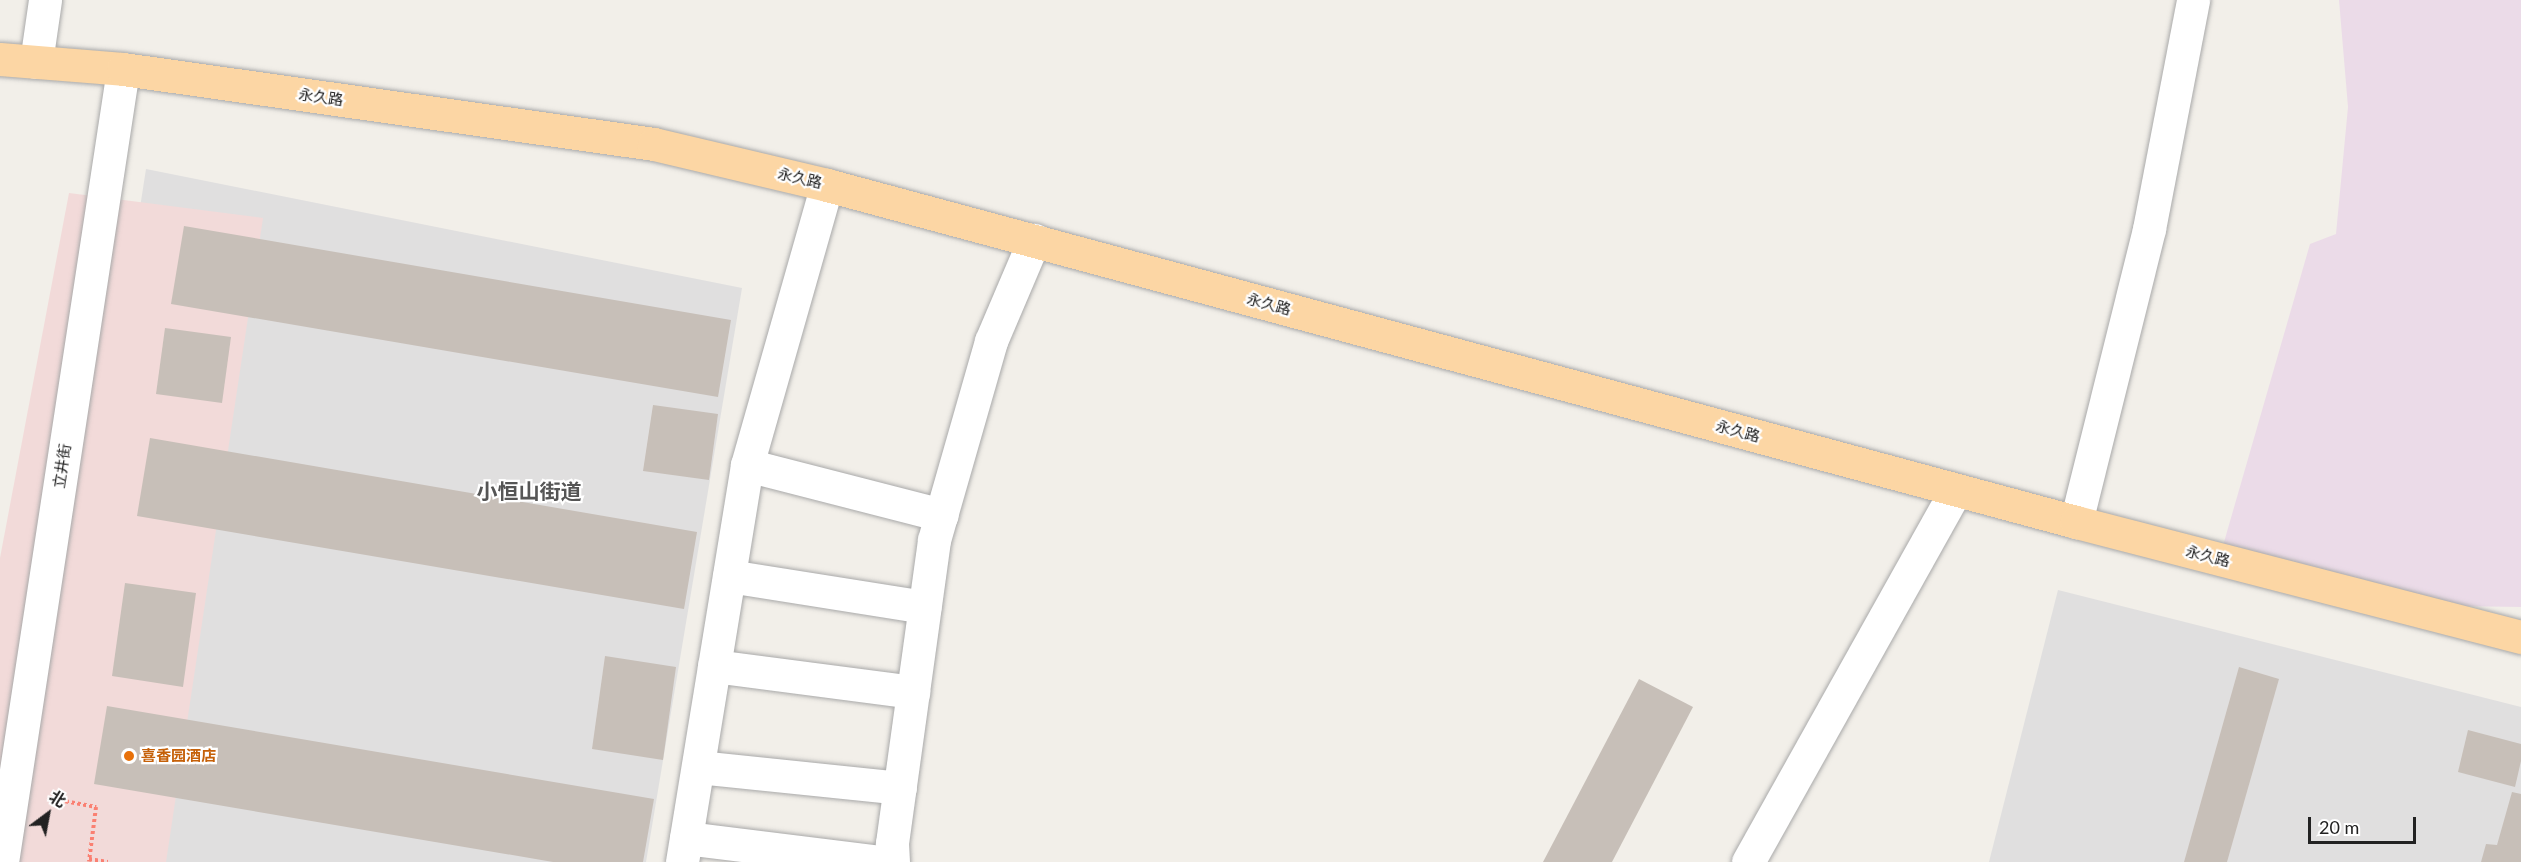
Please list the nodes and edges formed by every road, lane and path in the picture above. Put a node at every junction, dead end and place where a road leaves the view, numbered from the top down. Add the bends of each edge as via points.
1 (45, 0) edge
2 (2193, 0) edge
3 (0, 59) edge
4 (36, 62) junction
5 (123, 69) junction
6 (827, 185) junction
7 (1034, 240) junction
8 (747, 465) junction
9 (1956, 490) junction
10 (942, 515) junction
11 (2076, 522) junction
12 (729, 576) junction
13 (925, 607) junction
14 (2521, 637) edge
15 (714, 666) junction
16 (913, 692) junction
17 (698, 767) junction
18 (900, 788) junction
19 (12, 792) junction
20 (684, 850) edge
21 (89, 861) edge
22 (2, 862) edge
23 (108, 862) edge
24 (882, 862) edge
25 (893, 862) edge
26 (1748, 862) edge

1 - 4 street
2 - 11 street via 2149,229
3 - 4 main road, 永久路
4 - 5 main road, 永久路
5 - 6 main road, 永久路 via 654,144
5 - 19 street, 立井街
6 - 7 main road, 永久路
6 - 8 street
7 - 9 main road, 永久路
7 - 10 street via 991,341
8 - 10 street
8 - 12 street
9 - 11 main road, 永久路
9 - 26 street
10 - 13 street via 934,540
11 - 14 main road, 永久路
12 - 13 street
12 - 15 street
13 - 16 street
15 - 16 street
15 - 17 street
16 - 18 street
17 - 18 street
17 - 20 street
18 - 25 street
19 - 21 path via 96,807
19 - 22 street, 立井街
20 - 24 street
21 - 23 path

